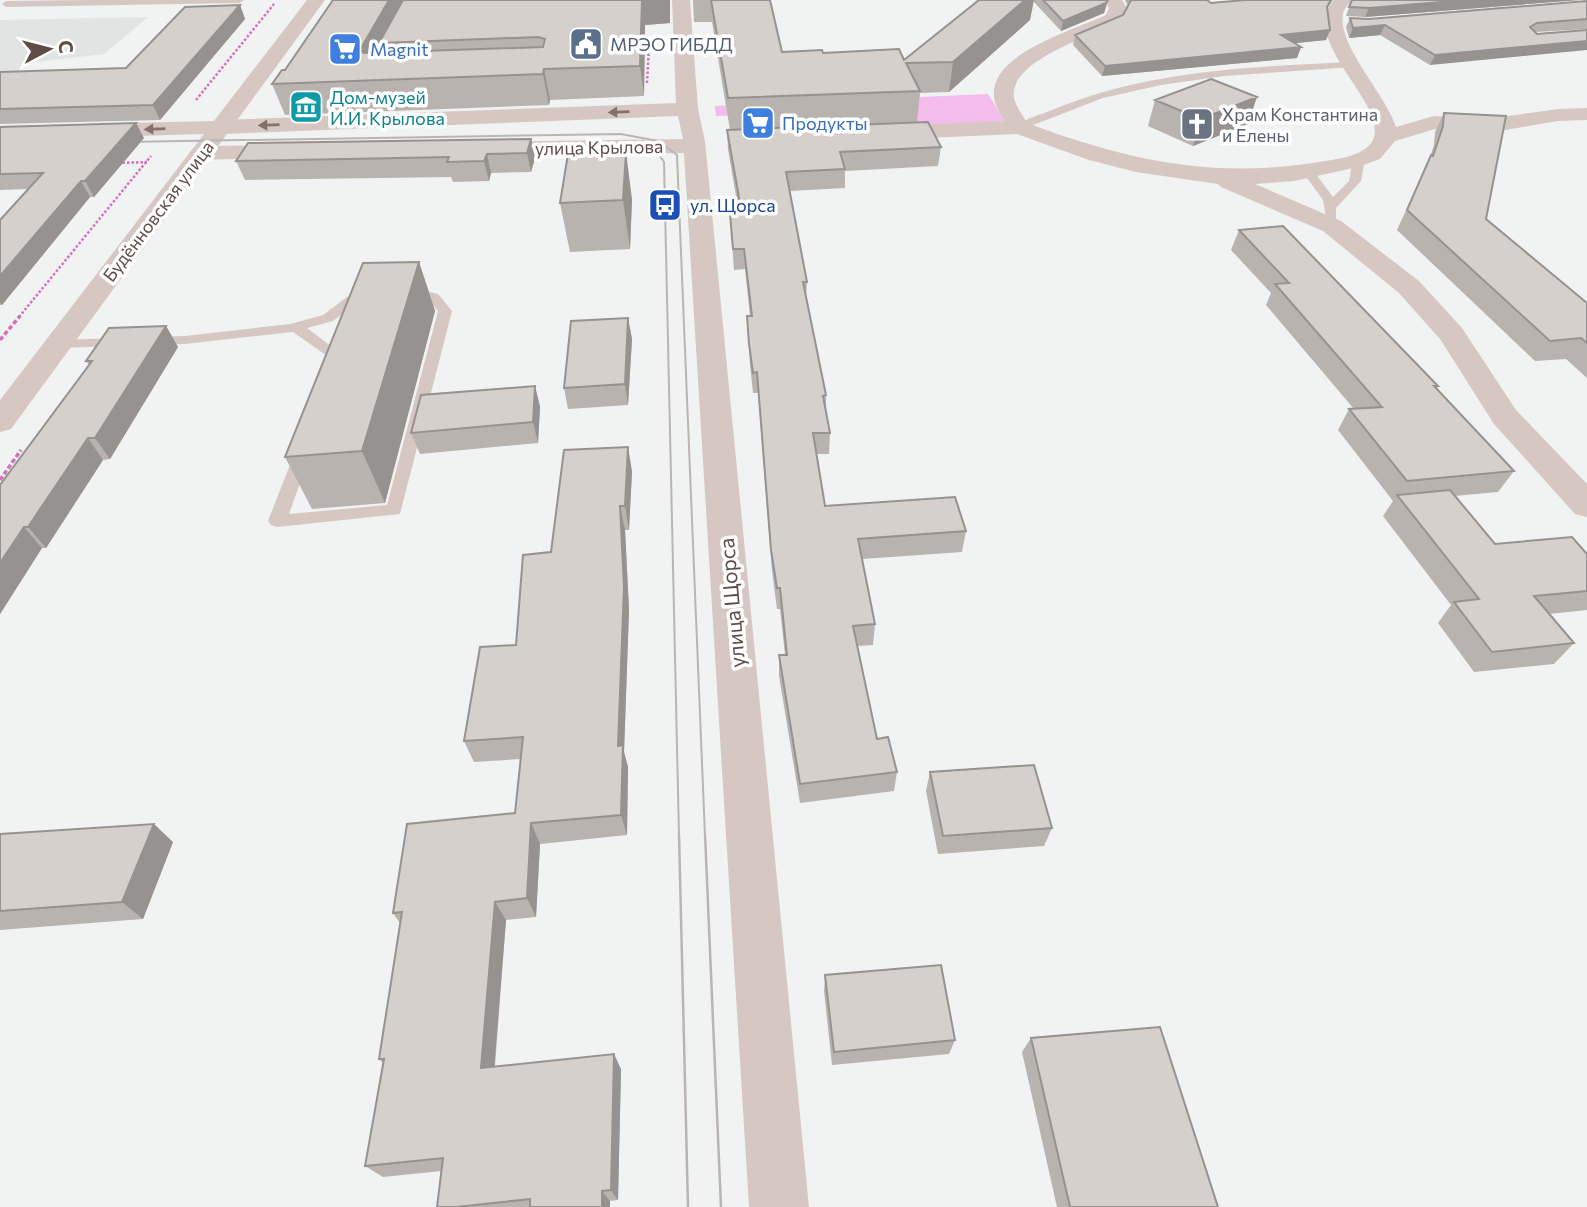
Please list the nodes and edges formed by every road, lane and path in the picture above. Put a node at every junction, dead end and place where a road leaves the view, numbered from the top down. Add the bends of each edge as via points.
1 (240, 0) edge
2 (281, 0) edge
3 (316, 0) edge
4 (681, 0) edge
5 (1343, 0) edge
6 (110, 2) edge
7 (6, 4) dead end
8 (1115, 7) edge
9 (649, 43) dead end
10 (1351, 65) junction
11 (647, 92) dead end
12 (1587, 114) edge
13 (223, 127) junction
14 (1019, 127) junction
15 (173, 128) junction
16 (0, 133) edge
17 (699, 134) junction
18 (856, 134) edge
19 (1386, 137) junction
20 (459, 149) edge
21 (309, 152) edge
22 (198, 157) junction
23 (149, 158) junction
24 (1359, 159) junction
25 (108, 163) edge
26 (1308, 172) junction
27 (1218, 178) junction
28 (1331, 216) junction
29 (296, 327) junction
30 (0, 340) edge
31 (58, 344) junction
32 (329, 382) edge
33 (0, 422) edge
34 (310, 432) edge
35 (1587, 505) edge
36 (779, 1207) edge

1 - 6 lane
2 - 15 path via 270,6
3 - 13 street, Будённовская улица
4 - 17 street, улица Щорса
5 - 10 street via 1334,11
6 - 7 lane
8 - 14 street via 1108,22 1042,50 1013,71 1003,97
9 - 11 path
10 - 14 lane via 1140,86 1100,95
10 - 19 street via 1383,118
12 - 19 street via 1488,126 1434,122
13 - 15 street, улица Крылова
17 -> 13 street, улица Крылова
13 - 22 street, Будённовская улица
14 - 18 street
14 - 27 street via 1142,169
15 -> 16 street, улица Крылова
17 - 20 street, улица Крылова
17 - 36 street, улица Щорса
19 - 24 street
21 - 22 street
22 - 23 street
22 - 23 path
22 - 31 street, Будённовская улица
23 - 25 path
23 - 30 path
24 - 26 street
24 - 28 lane via 1359,174
26 - 27 street
26 - 28 lane
27 - 28 street
28 - 35 street via 1409,287 1452,334 1505,417
29 - 31 lane via 185,340
29 - 32 lane via 338,356
29 - 34 lane via 328,318 352,300 370,295 431,294 445,311 394,510 277,521
31 - 33 street, Будённовская улица

